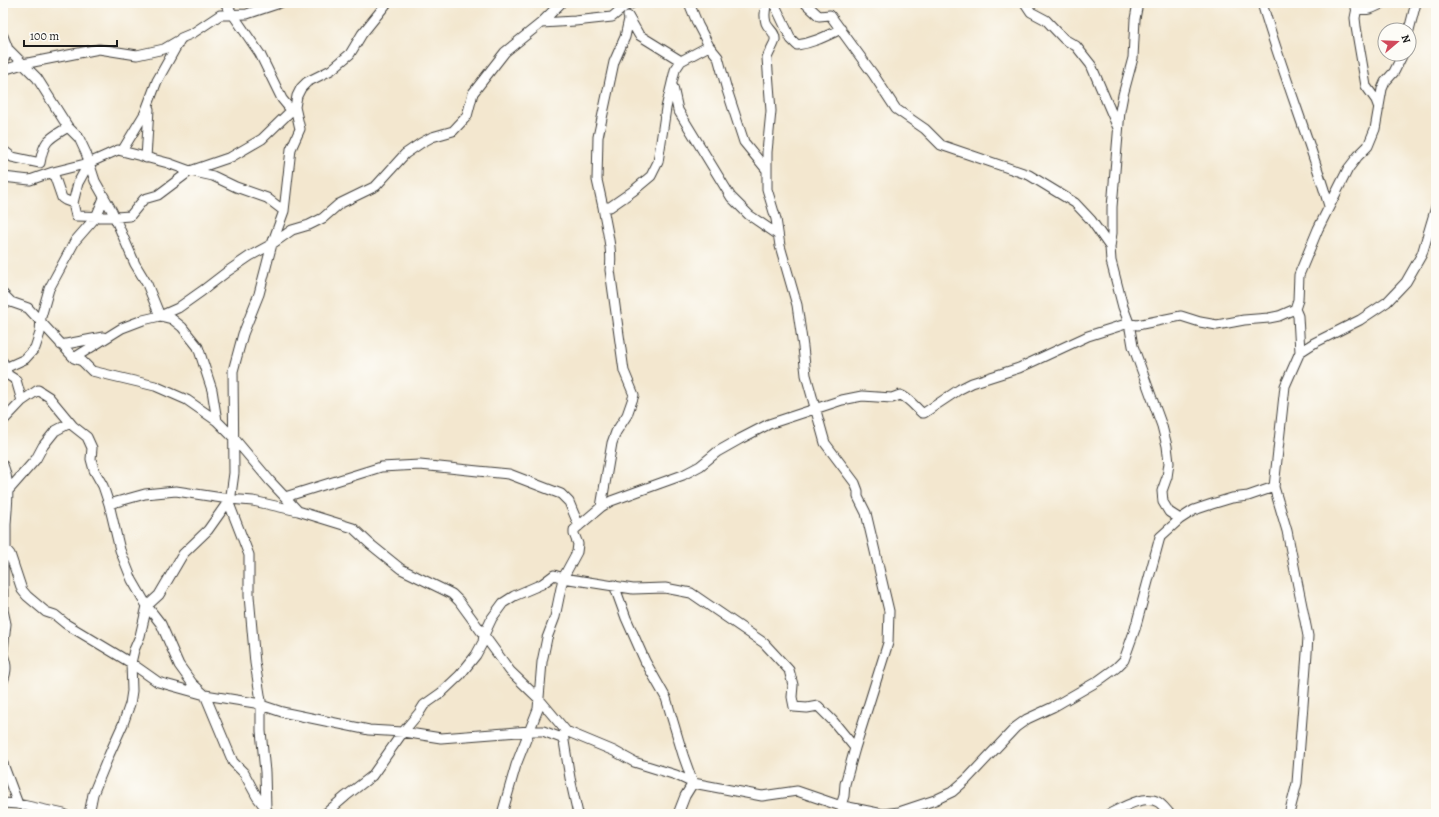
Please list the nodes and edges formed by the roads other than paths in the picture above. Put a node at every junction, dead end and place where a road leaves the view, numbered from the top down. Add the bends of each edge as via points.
1 (225, 3) edge
2 (280, 3) edge
3 (387, 3) edge
4 (561, 3) edge
5 (633, 3) edge
6 (689, 3) edge
7 (767, 3) edge
8 (774, 3) edge
9 (805, 3) edge
10 (1025, 3) edge
11 (1138, 3) edge
12 (1262, 3) edge
13 (1383, 3) edge
14 (1416, 3) edge
15 (623, 5) edge
16 (1357, 6) edge
17 (234, 14) junction
18 (629, 19) junction
19 (1411, 22) edge
20 (541, 23) junction
21 (841, 29) junction
22 (3, 36) edge
23 (182, 38) junction
24 (709, 46) junction
25 (8, 49) junction
26 (681, 61) junction
27 (3, 62) edge
28 (1398, 62) edge
29 (23, 64) junction
30 (3, 70) edge
31 (673, 83) junction
32 (149, 101) junction
33 (293, 108) junction
34 (1379, 110) junction
35 (68, 127) junction
36 (1119, 129) junction
37 (3, 150) edge
38 (122, 151) junction
39 (146, 158) junction
40 (89, 163) junction
41 (766, 169) junction
42 (190, 171) junction
43 (54, 172) junction
44 (3, 177) edge
45 (104, 198) junction
46 (73, 202) junction
47 (1329, 206) junction
48 (603, 207) junction
49 (1436, 207) edge
50 (284, 211) junction
51 (97, 216) junction
52 (115, 217) junction
53 (777, 234) junction
54 (272, 244) junction
55 (1110, 248) junction
56 (3, 294) edge
57 (1295, 309) junction
58 (160, 316) junction
59 (40, 322) junction
60 (1129, 323) junction
61 (112, 335) junction
62 (61, 345) junction
63 (1300, 352) junction
64 (74, 358) junction
65 (4, 367) edge
66 (22, 402) junction
67 (816, 408) junction
68 (3, 421) edge
69 (217, 421) junction
70 (70, 423) junction
71 (233, 437) junction
72 (3, 465) edge
73 (1274, 487) junction
74 (8, 492) junction
75 (284, 497) junction
76 (229, 500) junction
77 (3, 501) edge
78 (109, 504) junction
79 (601, 507) junction
80 (298, 511) junction
81 (1180, 519) junction
82 (579, 526) junction
83 (5, 548) edge
84 (3, 561) edge
85 (563, 578) junction
86 (614, 586) junction
87 (147, 606) junction
88 (484, 635) junction
89 (3, 650) edge
90 (3, 655) edge
91 (131, 663) junction
92 (3, 681) edge
93 (205, 695) junction
94 (539, 699) junction
95 (260, 705) junction
96 (562, 727) junction
97 (530, 731) junction
98 (402, 732) junction
99 (564, 739) junction
100 (855, 748) junction
101 (3, 764) edge
102 (693, 783) junction
103 (3, 802) edge
104 (18, 804) junction
105 (838, 805) junction
106 (269, 812) edge
107 (64, 814) edge
108 (89, 814) edge
109 (325, 814) edge
110 (502, 814) edge
111 (578, 814) edge
112 (678, 814) edge
113 (843, 814) edge
114 (1109, 814) edge
115 (1170, 814) edge
116 (1289, 814) edge

1 - 17 street
2 - 17 street via 247,14
3 - 33 street via 362,34 350,54 331,70 307,82 297,96
4 - 20 street
5 - 15 street
6 - 24 street
7 - 41 street via 766,24 774,33 775,40 767,58 771,111
8 - 21 street via 791,39 797,45 808,44
9 - 21 street via 819,16 830,15
10 - 36 street via 1031,12 1046,20 1076,46 1091,64
11 - 36 street via 1133,58 1123,95
12 - 47 street
13 - 16 street via 1362,10
14 - 19 street
15 - 18 street
15 - 20 street via 612,17
16 - 34 street via 1355,18 1366,86 1376,100
17 - 23 street via 220,15
17 - 33 street via 260,54 282,99
18 - 26 street via 639,35
18 - 48 street via 625,37 614,62 598,137 597,180
20 - 54 street via 505,52 472,93 467,116 453,131 421,143 405,154 376,186 339,204 323,218 292,230
21 - 55 street via 896,109 926,129 942,145 1029,175 1075,203 1091,220
22 - 25 street
23 - 29 street via 164,48 137,56 99,49
23 - 32 street via 157,81
24 - 26 street
24 - 41 street via 718,56 744,142
25 - 27 street
25 - 29 street
26 - 31 street via 675,70
28 - 34 street via 1385,82
29 - 30 street
29 - 35 street via 37,78
31 - 48 street via 666,108 658,162 651,176 610,207
31 - 53 street via 678,110 731,197 749,215
32 - 38 street via 145,114
32 - 39 street
33 - 42 street via 262,139 231,157
33 - 50 street via 300,129 291,149
34 - 47 street via 1368,146 1348,169
35 - 37 street via 47,140 40,163 12,157
35 - 40 street via 79,138
36 - 55 street
38 - 39 street
38 - 40 street via 118,150
39 - 42 street
40 - 43 street
40 - 45 street
40 - 46 street via 78,182
41 - 53 street via 766,189 776,219
42 - 50 street via 213,176 267,198
42 - 52 street via 158,195 144,199 130,216
43 - 44 street via 30,180
43 - 46 street via 62,198
45 - 51 street
45 - 52 street
46 - 51 street via 76,216
47 - 57 street via 1299,275
48 - 79 street via 612,261 610,270 624,371 634,395 612,443
49 - 63 street via 1422,254 1406,282 1387,302 1360,320
50 - 54 street
51 - 52 street
51 - 59 street via 74,241 49,288
52 - 58 street
53 - 67 street via 797,305 806,374
54 - 58 street via 250,256 178,308
54 - 71 street via 258,294 242,334 233,371
55 - 60 street via 1114,275
56 - 59 street via 11,302 28,308
57 - 60 street via 1279,316 1217,325 1181,316 1137,326
57 - 63 street via 1298,316
58 - 61 street via 122,328
58 - 69 street via 172,319 198,346 212,390
59 - 62 street
59 - 65 street via 40,333 35,348 25,359
60 - 67 street via 1088,336 1019,368 972,383 924,413 900,395 892,398 862,396
60 - 81 street via 1133,346 1167,446 1169,463 1162,491 1163,502 1169,512
61 - 62 street
61 - 64 street
62 - 64 street
63 - 73 street via 1285,386
64 - 69 street via 82,361 92,371 155,386 187,400
65 - 66 street via 8,375 16,380
66 - 68 street
66 - 70 street via 38,390 49,397
67 - 79 street via 757,430 683,475 611,500
67 - 100 street via 825,443 855,483 858,497 866,513 889,611 888,643
69 - 71 street
70 - 74 street via 55,431 36,459
70 - 78 street via 87,437 92,448 94,470
71 - 75 street
71 - 76 street via 234,473
72 - 74 street via 8,481
73 - 81 street via 1194,510
73 - 116 street via 1287,531 1308,636 1298,783
74 - 77 street
74 - 83 street
75 - 80 street
75 - 82 street via 381,467 420,465 509,474 561,494 569,502
76 - 78 street via 176,491 145,494
76 - 80 street via 253,501
76 - 87 street via 208,530 183,554 159,595
76 - 95 street via 249,555 249,596
78 - 87 street via 125,566
79 - 82 street
80 - 88 street via 353,528 401,569 452,594
81 - 105 street via 1160,537 1129,651 1116,668 1098,681 1016,727 952,792 900,812 883,814
82 - 85 street via 574,530 578,544 577,552
83 - 84 street
83 - 91 street via 10,554 22,590 27,596 46,612 55,615
84 - 89 street via 3,610 6,624
85 - 86 street
85 - 88 street via 554,575 542,584 503,603
85 - 94 street via 542,662
86 - 100 street via 633,589 665,588 691,593 714,607 764,643 789,670 794,707 818,706 834,721
86 - 102 street via 645,661 666,698
87 - 91 street
87 - 93 street via 161,624 179,665
88 - 94 street via 510,671
88 - 98 street via 476,655 460,675 424,705
90 - 92 street via 7,667
91 - 93 street via 158,682
91 - 108 street via 130,704 93,794
93 - 95 street
93 - 106 street via 234,762
94 - 96 street
94 - 97 street
95 - 98 street via 356,728
95 - 106 street
96 - 99 street
96 - 102 street via 634,762
97 - 98 street via 441,738
97 - 99 street via 543,731
97 - 110 street via 516,765
98 - 109 street via 372,776
99 - 111 street
100 - 105 street via 844,796
101 - 104 street
102 - 105 street via 762,796 797,791
102 - 112 street
103 - 104 street
104 - 107 street
105 - 113 street
114 - 115 street via 1149,799 1158,802

